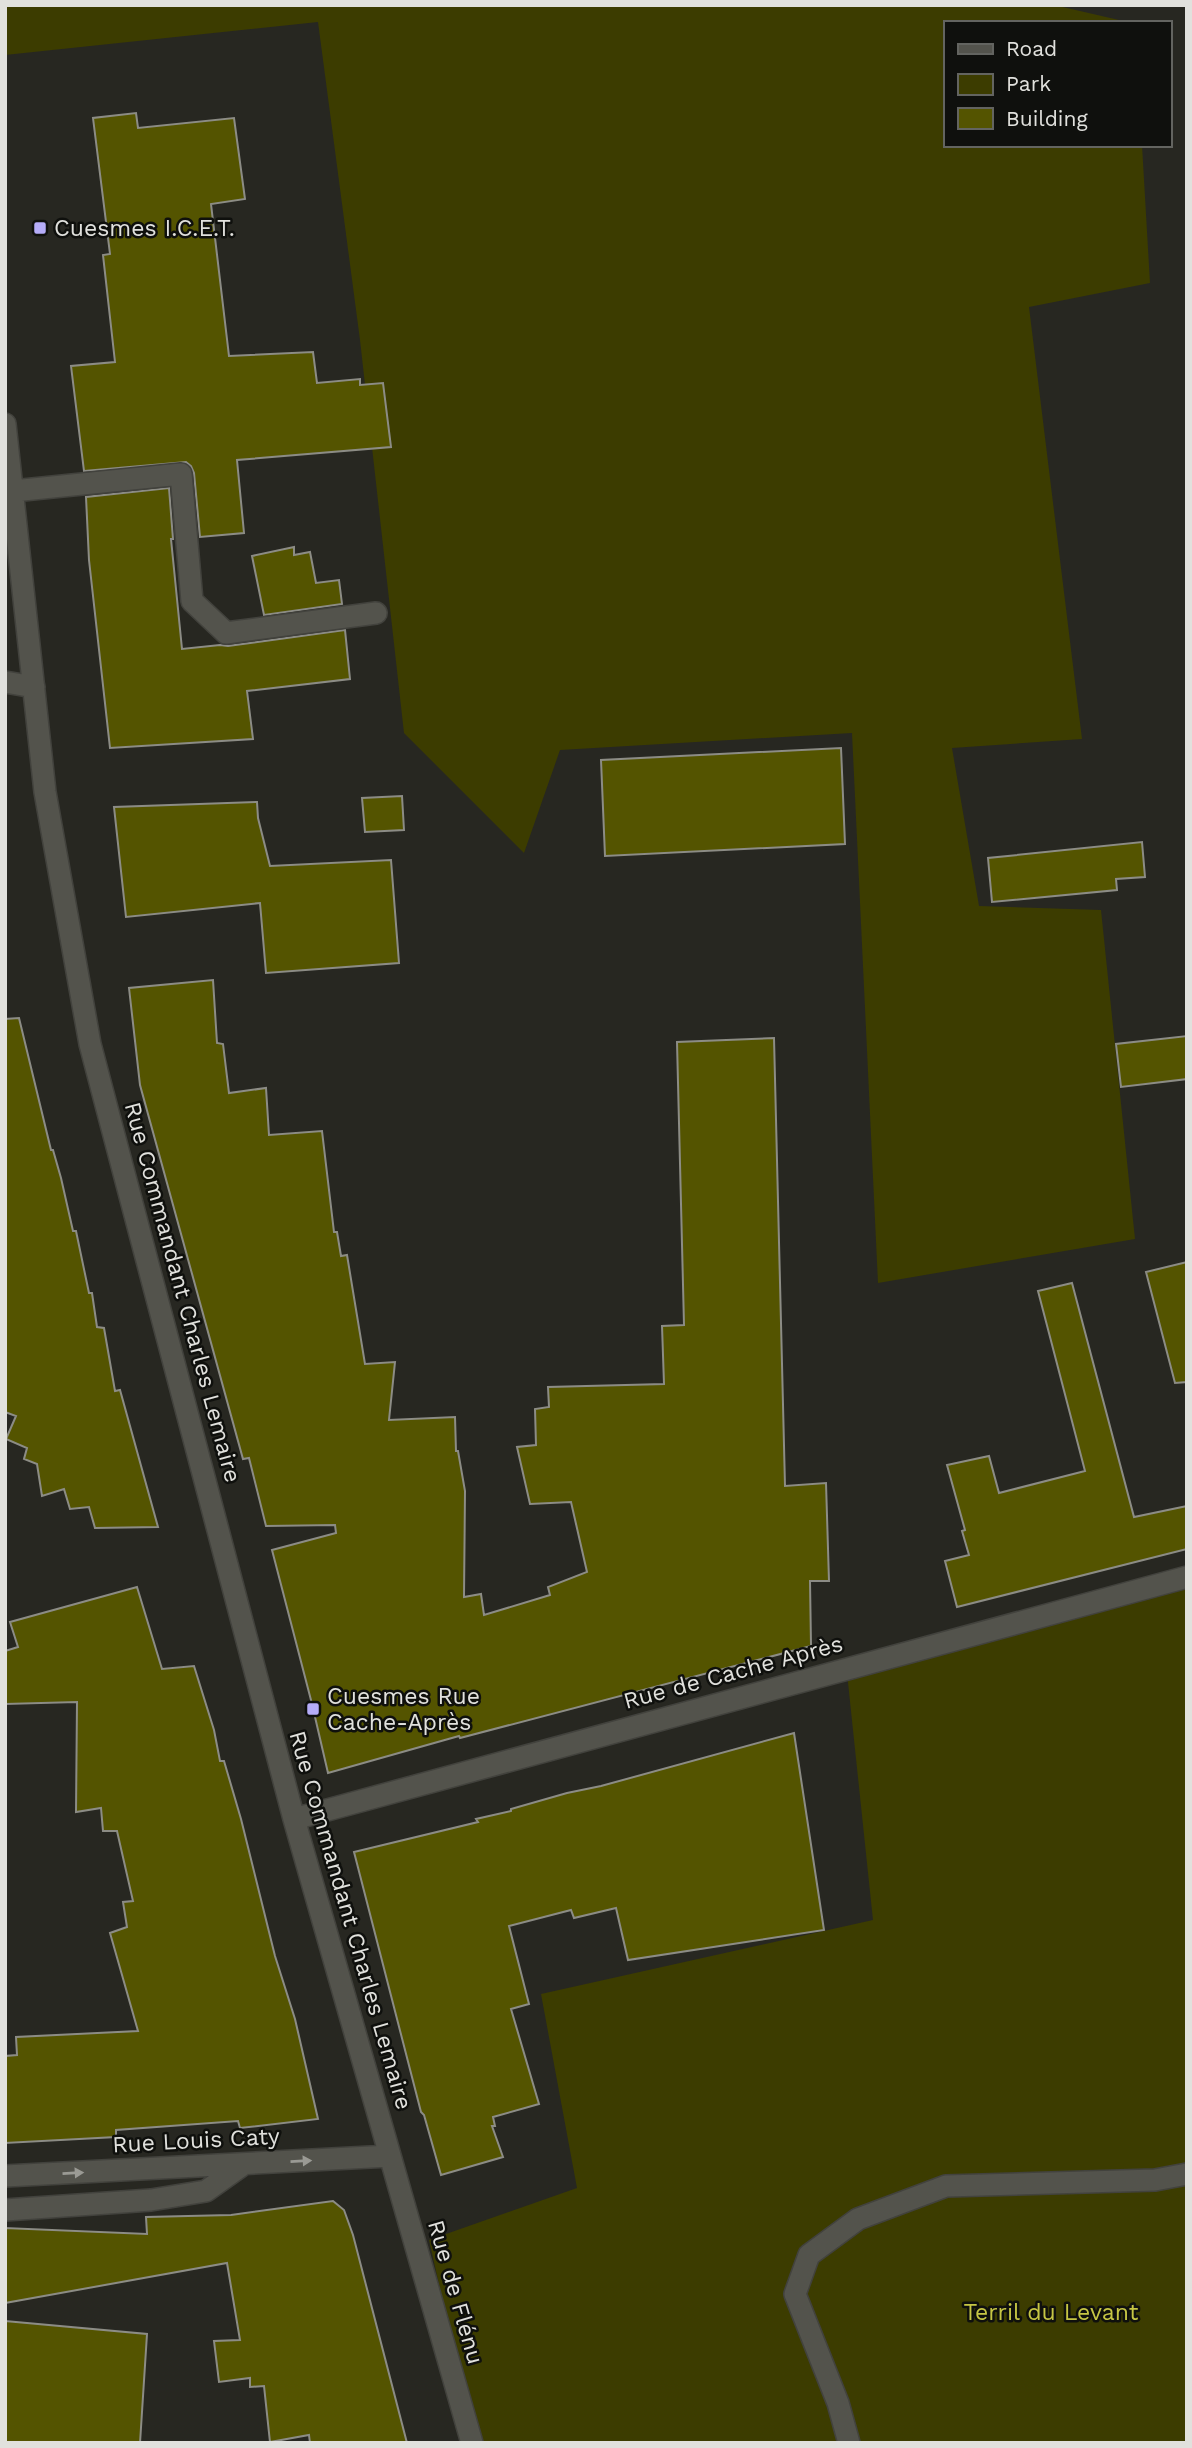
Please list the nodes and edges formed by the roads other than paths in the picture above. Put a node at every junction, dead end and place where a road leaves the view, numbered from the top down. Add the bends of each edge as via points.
1 (5, 424) edge
2 (13, 491) junction
3 (376, 613) dead end
4 (5, 682) edge
5 (34, 687) junction
6 (1187, 1577) edge
7 (294, 1819) junction
8 (390, 2157) junction
9 (244, 2164) junction
10 (1187, 2174) edge
11 (5, 2176) edge
12 (5, 2210) edge
13 (472, 2443) edge
14 (849, 2443) edge

1 - 2 street, Rue Commandant Charles Lemaire
2 - 3 street via 181,474 192,601 226,633
2 - 5 street, Rue Commandant Charles Lemaire
4 - 5 street
5 - 7 street, Rue Commandant Charles Lemaire via 45,792 90,1044
6 - 7 street, Rue de Cache Après
7 - 8 street, Rue Commandant Charles Lemaire
9 -> 8 street, Rue Louis Caty
8 - 13 street, Rue de Flénu
11 -> 9 street, Rue Louis Caty
9 - 12 street via 206,2191 152,2200
10 - 14 street via 1155,2180 946,2186 858,2219 809,2255 795,2294

